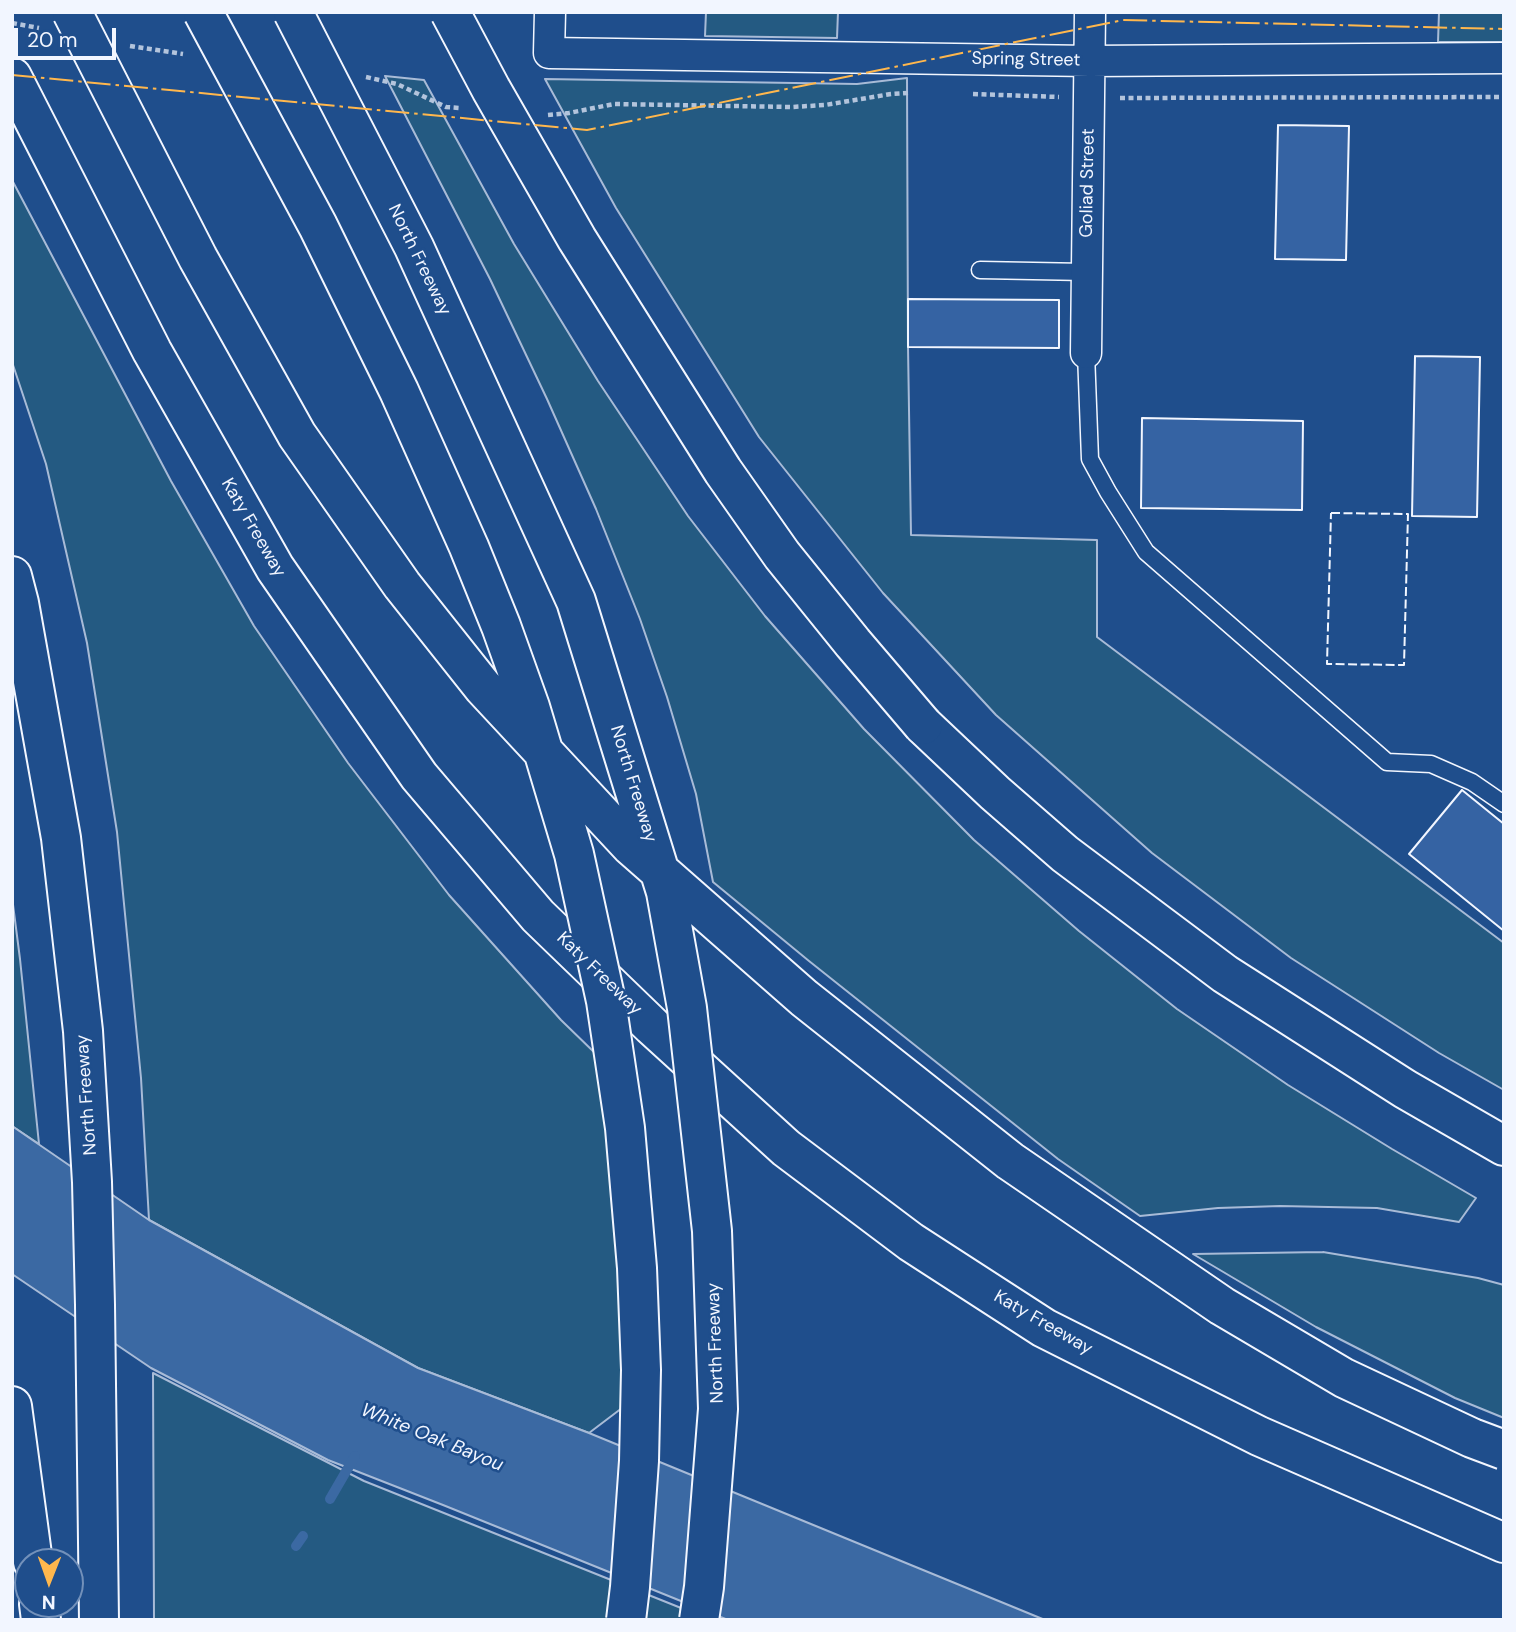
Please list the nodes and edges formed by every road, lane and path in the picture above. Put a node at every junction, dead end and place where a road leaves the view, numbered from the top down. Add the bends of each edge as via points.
1 (203, 12) edge
2 (293, 12) edge
3 (450, 12) edge
4 (550, 12) edge
5 (1090, 12) edge
6 (56, 20) edge
7 (12, 23) edge
8 (127, 45) dead end
9 (192, 55) dead end
10 (1504, 58) edge
11 (1090, 61) junction
12 (12, 77) edge
13 (364, 77) dead end
14 (919, 93) dead end
15 (971, 94) dead end
16 (1061, 97) dead end
17 (1504, 97) edge
18 (1107, 98) dead end
19 (460, 108) dead end
20 (540, 116) dead end
21 (980, 270) dead end
22 (1087, 272) junction
23 (1086, 359) joint
24 (12, 576) edge
25 (1504, 804) edge
26 (1504, 1146) edge
27 (12, 1406) edge
28 (1504, 1450) edge
29 (1504, 1544) edge
30 (31, 1548) edge
31 (99, 1602) edge
32 (626, 1620) edge
33 (699, 1620) edge

1 - 32 highway, bridge via 318,226 463,535 530,707 574,854 606,1001 625,1128 637,1268 639,1461
2 - 33 highway, North Freeway, bridge via 414,247 576,601 666,892 687,1008 712,1231 718,1409
3 - 26 highway, bridge via 577,239 723,471 782,555 923,725 1065,854 1225,974
4 - 11 street, Spring Street via 549,53
5 - 11 street, Goliad Street
6 - 7 path
6 - 28 highway, bridge via 297,435 402,585 483,687 631,846 804,998 1010,1161 1222,1306 1344,1378
8 - 9 path
10 - 11 street, Spring Street
11 - 22 street, Goliad Street
12 - 29 highway, Katy Freeway via 152,351 275,568 419,776 547,925 786,1148 911,1242 1032,1321 1259,1436
13 - 19 path
14 - 20 path via 792,107 614,104
15 - 16 path
17 - 18 path
21 - 22 lane
22 - 23 street, Goliad Street
23 - 25 lane via 1090,459 1146,552 1387,762 1431,764 1472,782
24 - 31 highway, North Freeway via 61,838 88,1086
27 - 30 highway

